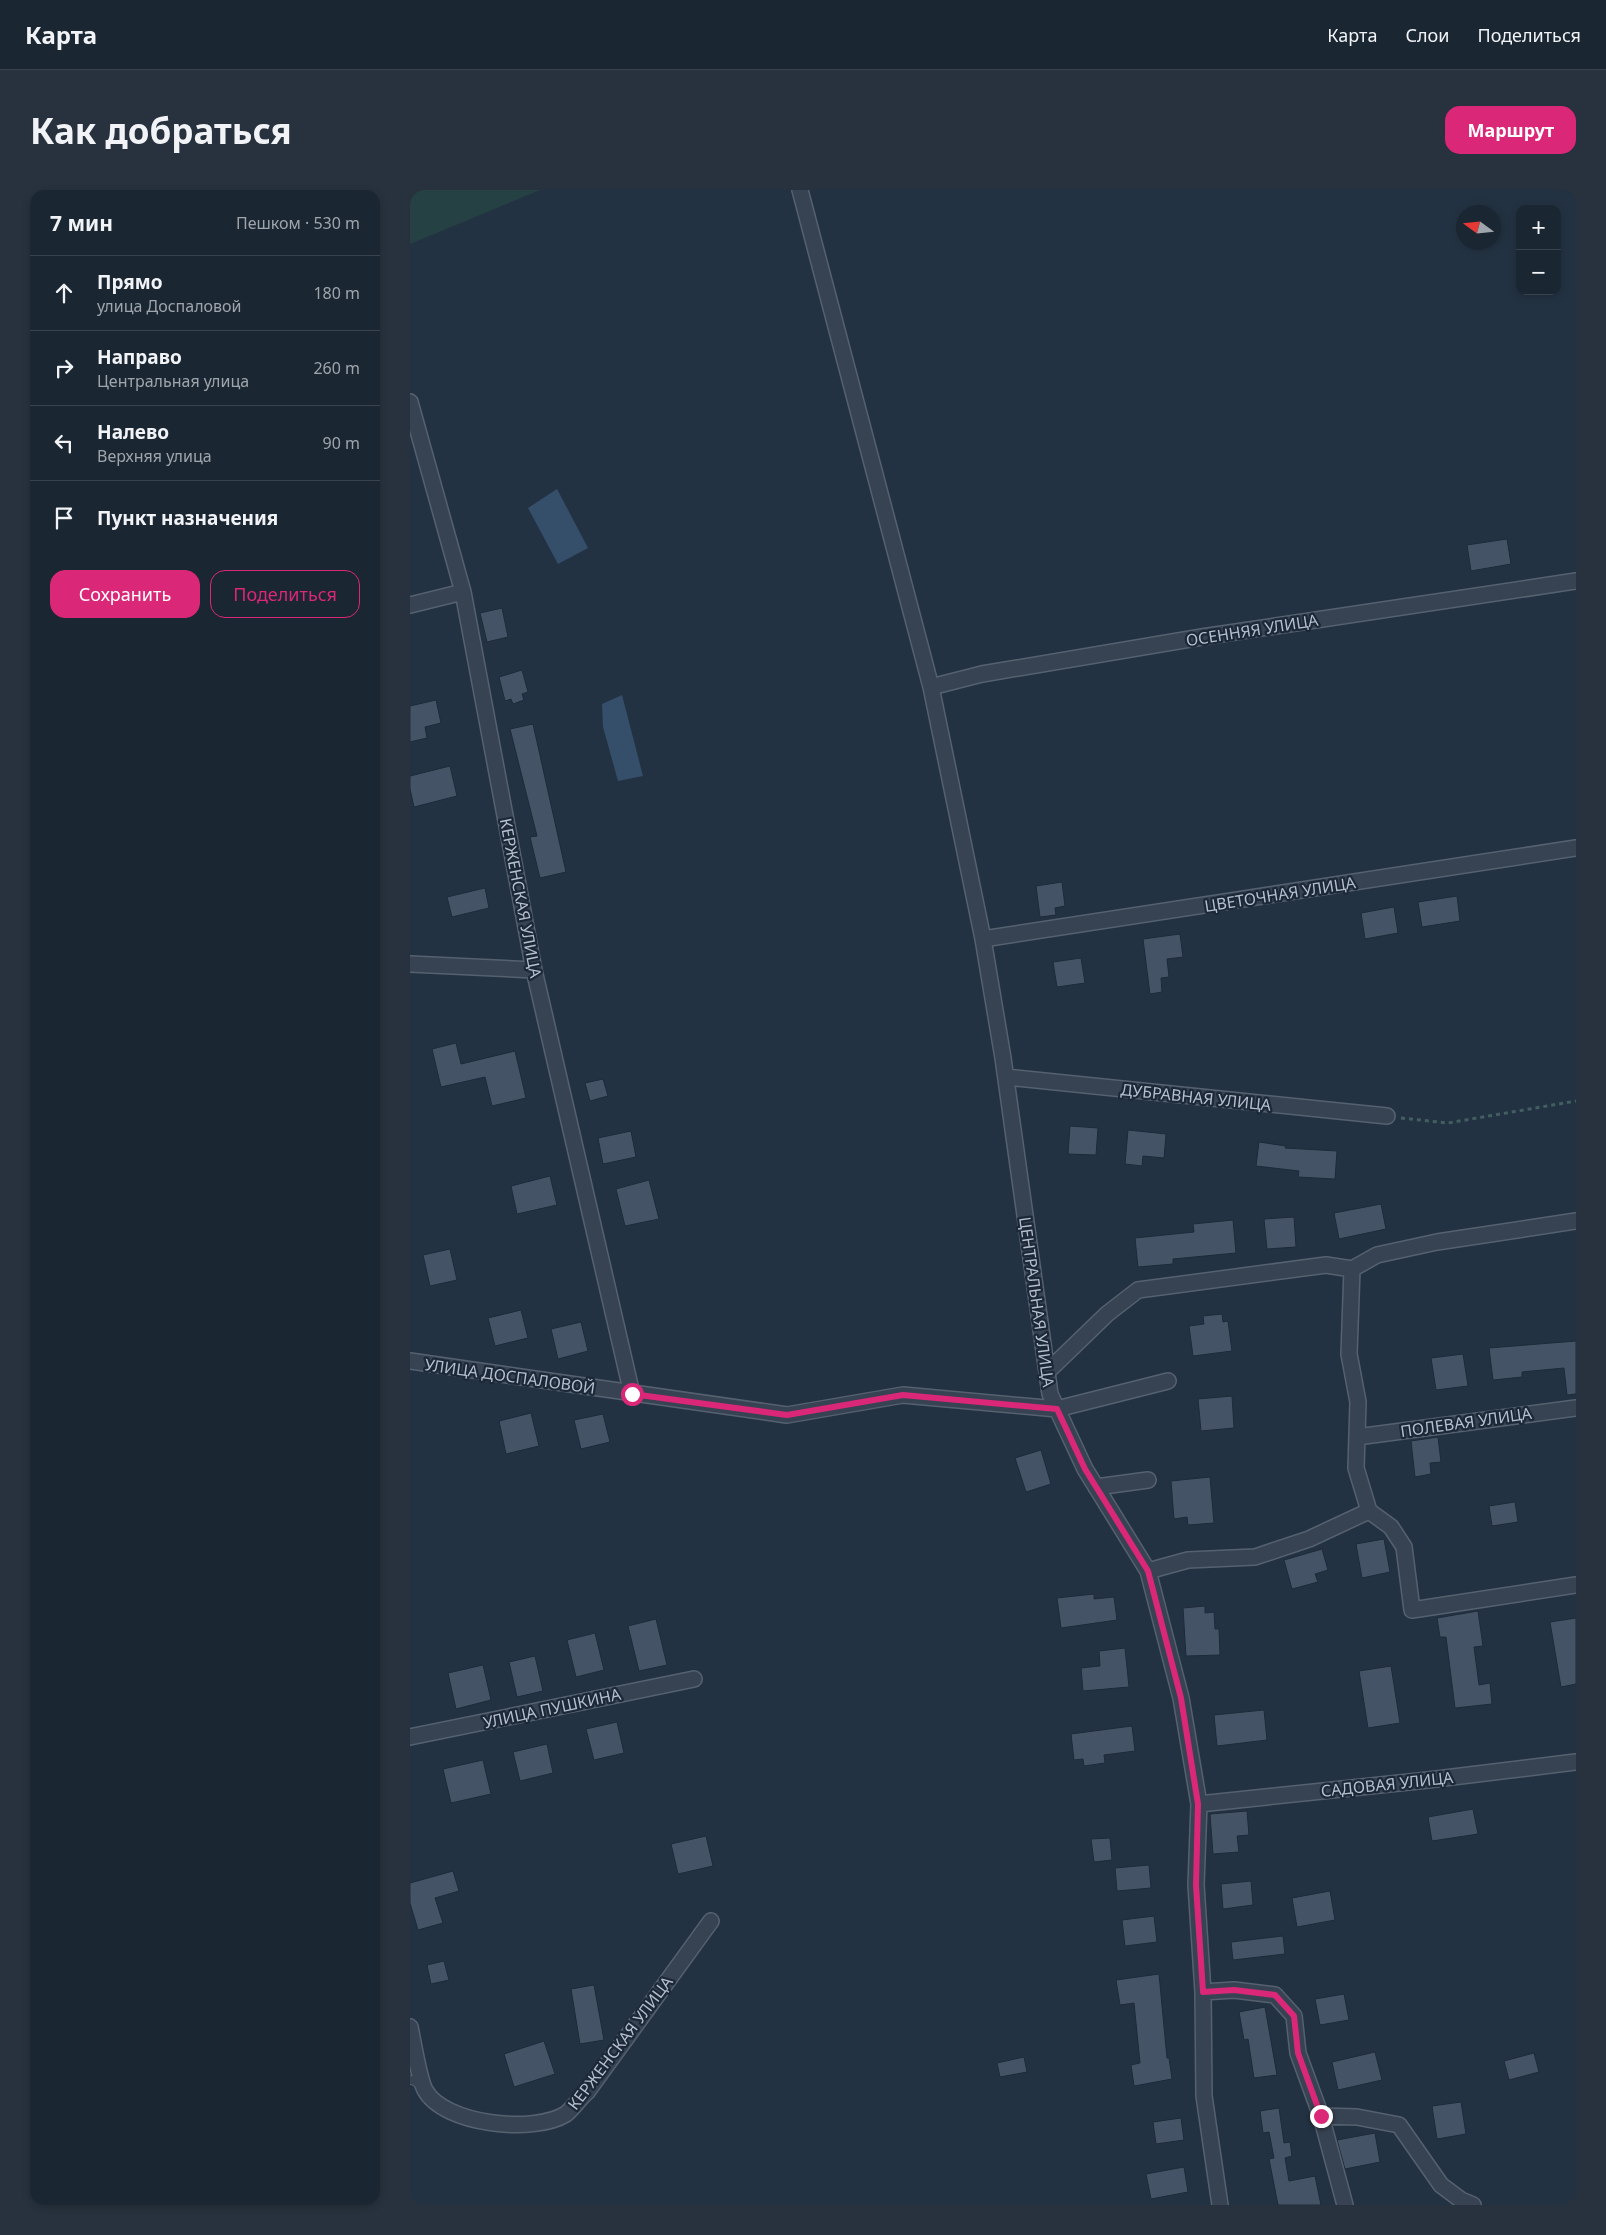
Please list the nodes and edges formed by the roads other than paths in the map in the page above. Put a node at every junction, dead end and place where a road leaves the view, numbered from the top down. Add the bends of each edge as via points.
1 (800, 190) edge
2 (410, 402) edge
3 (1576, 582) edge
4 (463, 592) junction
5 (410, 605) edge
6 (931, 687) junction
7 (1576, 848) edge
8 (983, 940) junction
9 (410, 964) edge
10 (534, 970) junction
11 (1006, 1077) junction
12 (1387, 1116) road end
13 (1576, 1221) edge
14 (1352, 1269) junction
15 (410, 1361) edge
16 (1047, 1372) junction
17 (1168, 1381) dead end
18 (632, 1394) junction
19 (1576, 1408) edge
20 (1057, 1409) junction
21 (1356, 1437) junction
22 (1148, 1480) dead end
23 (1096, 1487) junction
24 (1369, 1511) junction
25 (1148, 1571) junction
26 (1576, 1585) edge
27 (694, 1679) dead end
28 (410, 1737) edge
29 (1576, 1762) edge
30 (1198, 1804) junction
31 (711, 1921) dead end
32 (1203, 1992) junction
33 (410, 2027) edge
34 (410, 2080) edge
35 (425, 2090) junction
36 (1321, 2116) junction
37 (1220, 2205) edge
38 (1346, 2205) edge
39 (1473, 2205) edge

1 - 6 street, ЦЕНТРАЛЬНАЯ УЛИЦА
2 - 4 street, КЕРЖЕНСКАЯ УЛИЦА
3 - 6 street, ОСЕННЯЯ УЛИЦА via 1202,637 982,674
4 - 5 street
4 - 10 street, КЕРЖЕНСКАЯ УЛИЦА
6 - 8 street, ЦЕНТРАЛЬНАЯ УЛИЦА
7 - 8 street, ЦВЕТОЧНАЯ УЛИЦА
8 - 11 street, ЦЕНТРАЛЬНАЯ УЛИЦА
9 - 10 street
10 - 18 street, КЕРЖЕНСКАЯ УЛИЦА
11 - 12 street, ДУБРАВНАЯ УЛИЦА
11 - 16 street, ЦЕНТРАЛЬНАЯ УЛИЦА
13 - 14 street via 1378,1255
14 - 16 street via 1326,1265 1138,1290 1107,1314
14 - 21 street via 1349,1354 1358,1402
15 - 18 street, УЛИЦА ДОСПАЛОВОЙ
16 - 20 street, ЦЕНТРАЛЬНАЯ УЛИЦА via 1050,1394
17 - 20 street, УЛИЦА ДОСПАЛОВОЙ
18 - 20 street, УЛИЦА ДОСПАЛОВОЙ via 787,1415 903,1395
19 - 21 street, ПОЛЕВАЯ УЛИЦА
20 - 23 street, ЦЕНТРАЛЬНАЯ УЛИЦА
21 - 24 street via 1356,1468
22 - 23 street
23 - 25 street, ЦЕНТРАЛЬНАЯ УЛИЦА
24 - 25 street via 1309,1539 1255,1556 1188,1560
24 - 26 street via 1391,1527 1404,1548 1412,1610
25 - 30 street, ЦЕНТРАЛЬНАЯ УЛИЦА via 1181,1698
27 - 28 street, УЛИЦА ПУШКИНА
29 - 30 street, САДОВАЯ УЛИЦА
30 - 32 street, ЦЕНТРАЛЬНАЯ УЛИЦА via 1196,1885
31 - 35 street, КЕРЖЕНСКАЯ УЛИЦА via 587,2092 566,2114 543,2123 489,2122 441,2107
32 - 36 street via 1234,1990 1275,1995 1294,2016 1298,2053
32 - 37 street, ЦЕНТРАЛЬНАЯ УЛИЦА via 1204,2096
33 - 35 street
34 - 35 lane
36 - 38 street
36 - 39 street via 1357,2117 1399,2125 1441,2186

